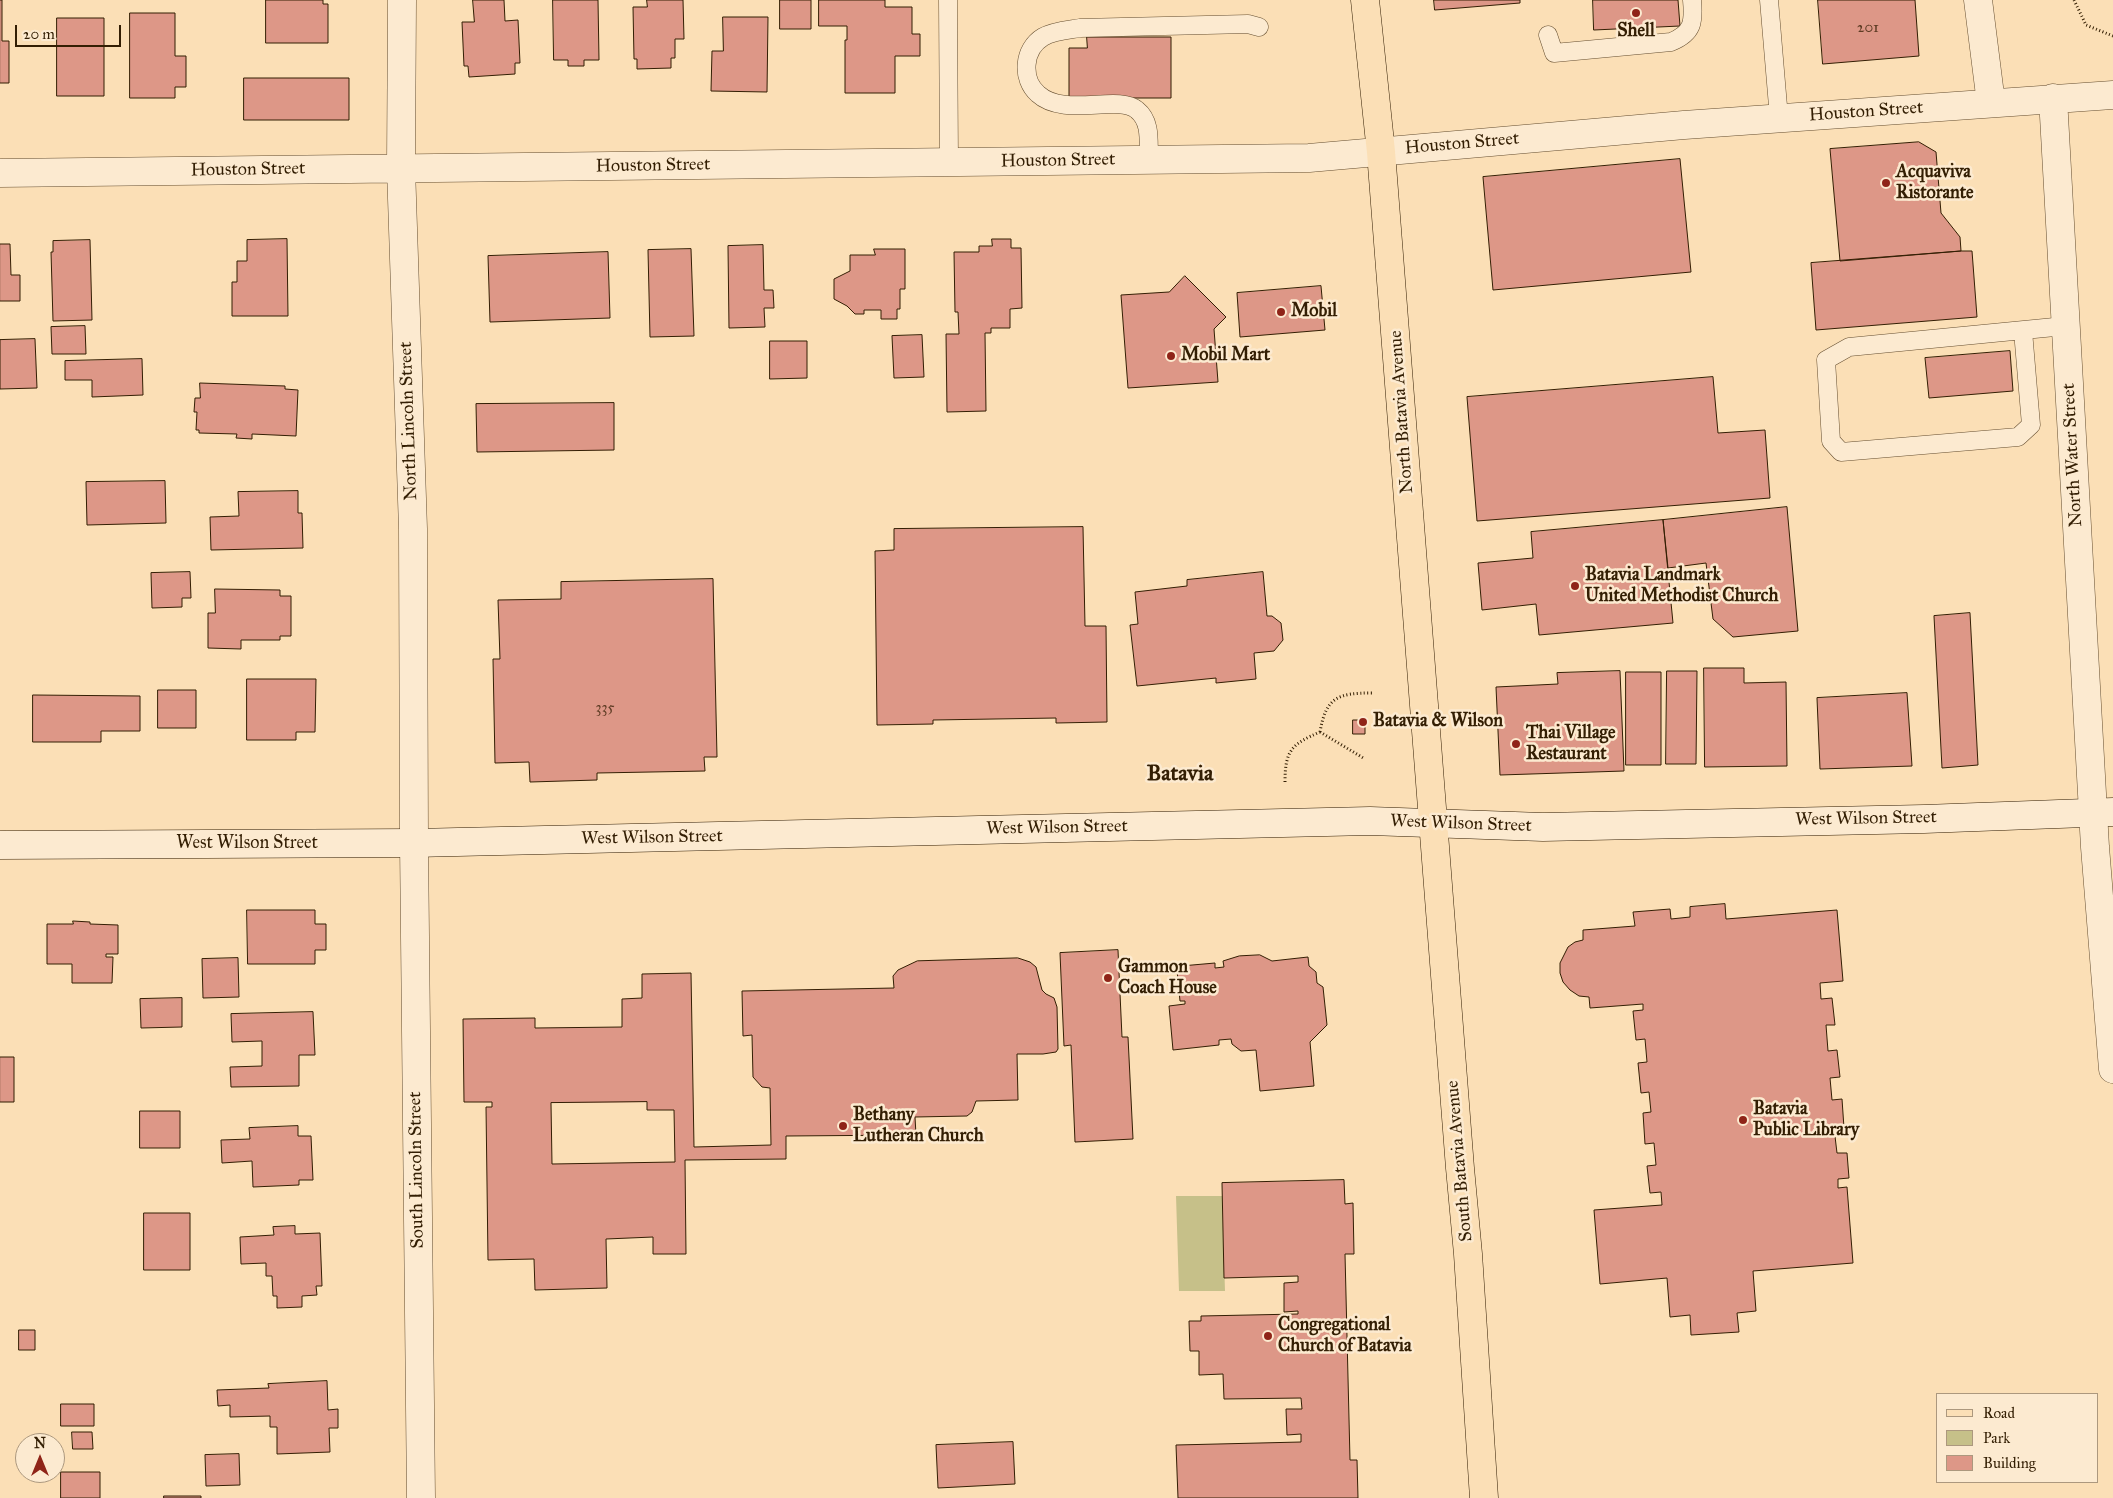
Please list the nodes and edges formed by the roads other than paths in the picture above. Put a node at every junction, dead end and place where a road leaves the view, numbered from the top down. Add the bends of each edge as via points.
1 (402, 0) edge
2 (948, 0) edge
3 (1365, 0) edge
4 (1692, 0) edge
5 (1769, 0) edge
6 (1978, 0) edge
7 (1259, 27) dead end
8 (1548, 35) dead end
9 (2113, 95) edge
10 (2053, 98) junction
11 (1991, 102) junction
12 (1779, 118) junction
13 (1382, 152) junction
14 (1149, 160) junction
15 (949, 162) junction
16 (401, 168) junction
17 (0, 173) edge
18 (2065, 326) junction
19 (2023, 332) junction
20 (2103, 812) edge
21 (1434, 824) junction
22 (414, 843) junction
23 (0, 845) edge
24 (2113, 1069) edge
25 (421, 1498) edge
26 (1484, 1498) edge

1 - 16 street, North Lincoln Street
2 - 15 lane
3 - 13 main road, North Batavia Avenue
4 - 8 lane via 1694,14 1689,31 1671,42 1554,53
5 - 12 lane
6 - 11 street
7 - 14 lane via 1248,24 1080,28 1043,37 1032,47 1026,70 1037,93 1047,101 1061,105 1123,105 1135,108 1148,126
9 - 10 street, Houston Street
10 - 11 street, Houston Street
10 - 18 street, North Water Street
11 - 12 street, Houston Street
12 - 13 street, Houston Street
13 - 14 street, Houston Street via 1309,158
13 - 21 main road, North Batavia Avenue
14 - 15 street, Houston Street
15 - 16 street, Houston Street
16 - 17 street, Houston Street
16 - 22 street, North Lincoln Street via 413,529
18 - 19 lane
18 - 20 street, North Water Street
19 - 19 lane via 1849,347 1826,360 1830,441 1841,452 2018,437 2031,425
20 - 21 street, West Wilson Street via 1543,827
20 - 24 street, North Water Street
21 - 22 street, West Wilson Street via 1370,821
21 - 26 main road, South Batavia Avenue
22 - 23 street, West Wilson Street
22 - 25 street, South Lincoln Street

